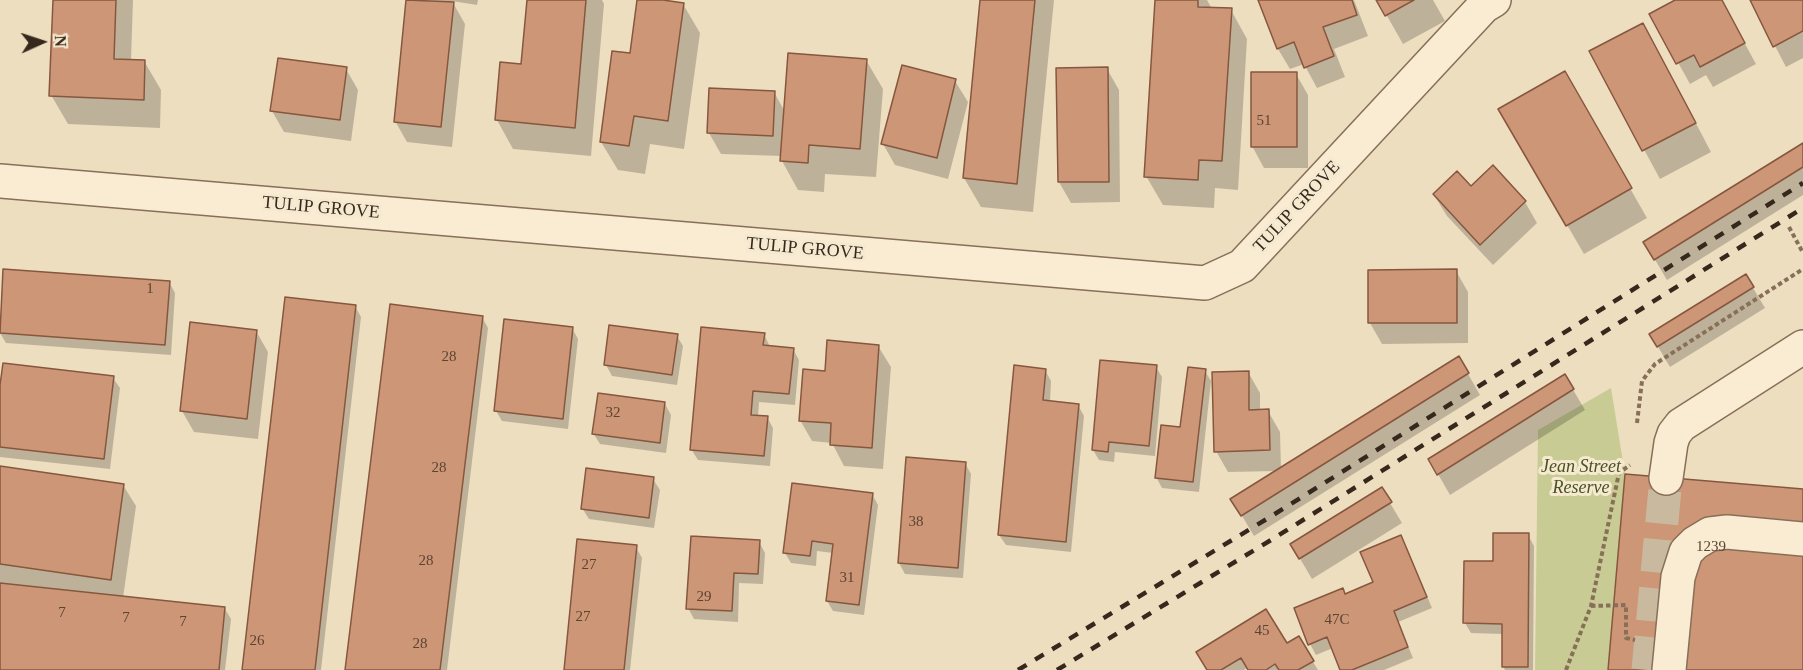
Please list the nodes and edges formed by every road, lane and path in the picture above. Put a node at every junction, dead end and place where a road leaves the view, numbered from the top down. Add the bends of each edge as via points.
1 (1494, 0) edge
2 (0, 181) edge
3 (1789, 227) dead end
4 (1803, 250) edge
5 (1803, 269) edge
6 (1803, 347) edge
7 (1637, 427) dead end
8 (1633, 462) dead end
9 (1666, 477) tunnel mouth
10 (1803, 539) edge
11 (1591, 606) junction
12 (1642, 641) dead end
13 (1566, 670) edge
14 (1669, 670) edge

1 - 2 street, TULIP GROVE via 1484,6 1242,267 1205,283
3 - 4 path
5 - 7 path via 1655,364 1642,381
6 - 9 street via 1681,425 1671,443
8 - 11 path via 1620,472
10 - 14 street via 1727,532 1710,534 1695,543 1686,552 1678,577
11 - 12 path via 1626,605 1626,638
11 - 13 path

